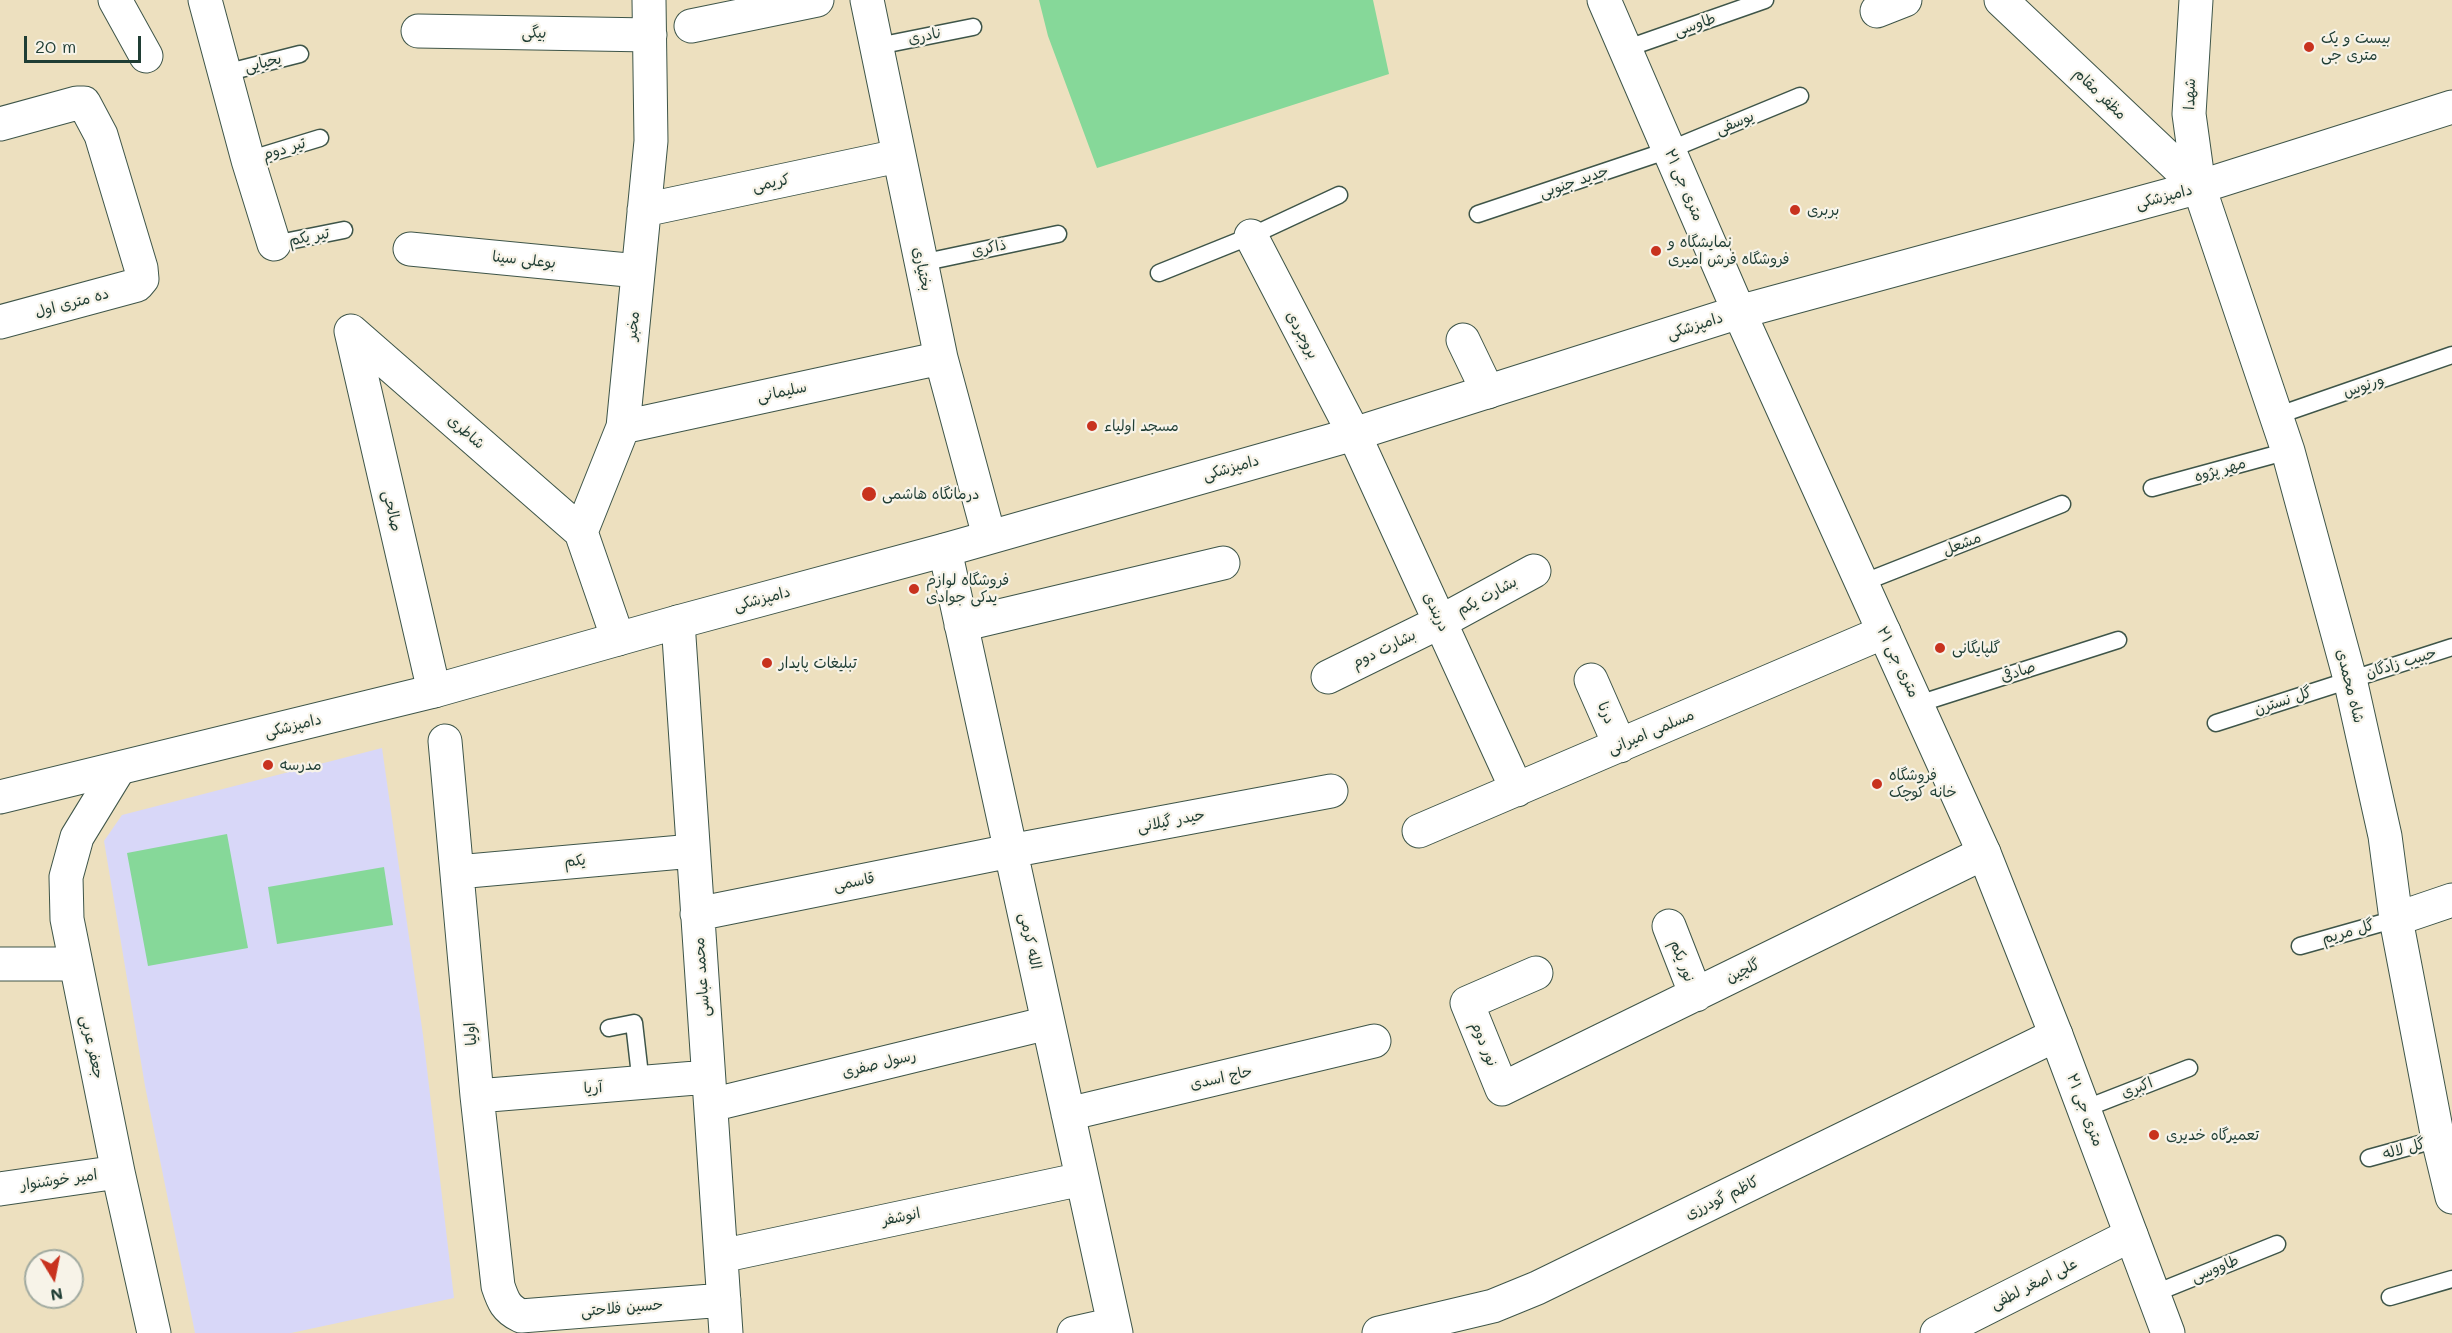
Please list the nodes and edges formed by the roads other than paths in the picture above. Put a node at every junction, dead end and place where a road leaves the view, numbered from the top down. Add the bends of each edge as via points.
1 (115, 0) edge
2 (204, 0) edge
3 (649, 0) edge
4 (817, 0) edge
5 (867, 0) edge
6 (1604, 0) edge
7 (1765, 0) edge
8 (2001, 0) edge
9 (2196, 0) edge
10 (691, 26) dead end
11 (973, 27) dead end
12 (418, 31) dead end
13 (650, 35) junction
14 (878, 46) junction
15 (1625, 49) junction
16 (300, 54) dead end
17 (146, 56) dead end
18 (225, 73) junction
19 (1800, 96) dead end
20 (2452, 107) edge
21 (0, 124) edge
22 (320, 138) dead end
23 (1669, 150) junction
24 (898, 156) junction
25 (248, 160) junction
26 (2199, 188) junction
27 (1339, 195) dead end
28 (644, 210) junction
29 (1478, 214) dead end
30 (345, 230) dead end
31 (1058, 234) dead end
32 (1251, 236) junction
33 (274, 244) joint
34 (410, 249) dead end
35 (921, 262) junction
36 (638, 272) junction
37 (1159, 273) dead end
38 (1739, 312) junction
39 (0, 322) edge
40 (351, 331) joint
41 (1462, 340) dead end
42 (2452, 355) edge
43 (941, 358) junction
44 (1488, 392) junction
45 (2276, 416) junction
46 (623, 427) junction
47 (1354, 434) junction
48 (2288, 451) junction
49 (2152, 488) dead end
50 (2062, 504) dead end
51 (581, 532) junction
52 (989, 536) junction
53 (945, 550) junction
54 (1223, 562) dead end
55 (1534, 571) dead end
56 (1862, 583) junction
57 (678, 622) junction
58 (1440, 622) junction
59 (961, 625) junction
60 (1884, 632) junction
61 (618, 639) junction
62 (2118, 640) dead end
63 (2452, 647) edge
64 (1328, 676) dead end
65 (2349, 679) junction
66 (1591, 680) dead end
67 (434, 691) junction
68 (1918, 704) junction
69 (2216, 723) dead end
70 (445, 741) dead end
71 (1620, 746) junction
72 (117, 770) junction
73 (1517, 790) junction
74 (1331, 791) dead end
75 (0, 797) edge
76 (1419, 831) dead end
77 (693, 851) junction
78 (1011, 851) junction
79 (1984, 853) junction
80 (456, 872) junction
81 (2452, 900) edge
82 (697, 914) junction
83 (2396, 919) junction
84 (1669, 926) dead end
85 (2300, 946) dead end
86 (0, 963) edge
87 (74, 964) junction
88 (1536, 974) dead end
89 (1696, 995) junction
90 (1048, 1023) junction
91 (609, 1028) dead end
92 (2056, 1035) junction
93 (1374, 1041) dead end
94 (2189, 1068) dead end
95 (641, 1084) junction
96 (1502, 1089) joint
97 (710, 1091) junction
98 (477, 1096) junction
99 (2084, 1109) junction
100 (1068, 1114) junction
101 (2438, 1139) junction
102 (2369, 1158) dead end
103 (118, 1172) junction
104 (1082, 1179) junction
105 (0, 1189) edge
106 (2452, 1197) edge
107 (2131, 1235) junction
108 (2277, 1244) dead end
109 (720, 1256) junction
110 (2452, 1279) edge
111 (2154, 1294) junction
112 (2390, 1297) dead end
113 (724, 1300) junction
114 (521, 1316) joint
115 (1115, 1329) edge
116 (154, 1333) edge
117 (726, 1333) edge
118 (1074, 1333) edge
119 (1378, 1333) edge
120 (1937, 1333) edge
121 (2168, 1333) edge

1 - 17 street
2 - 18 street
3 - 13 street, مخبر
4 - 10 street
5 - 14 street, بختیاری
6 - 15 street, ۲۱ متری جی
7 - 15 lane, طاوسی
8 - 26 street, مظفر مقام
9 - 26 street, شهدا via 2189,114
11 - 14 lane, نادری
12 - 13 street, بیگی
13 - 28 street, مخبر via 651,141
14 - 24 street, بختیاری
15 - 23 street, ۲۱ متری جی
16 - 18 lane, یحیایی
18 - 25 street
19 - 23 lane, یوسفی
20 - 26 street, دامپزشکی
21 - 39 street, ده متری اول via 84,103 101,135 142,279 137,285
22 - 25 lane, تیر دوم
23 - 29 lane, جدید جنوبی
23 - 38 street, ۲۱ متری جی
24 - 28 street, کریمی
24 - 35 street, بختیاری
25 - 33 street
26 - 38 street, دامپزشکی
26 - 45 street, شاه محمدی
27 - 32 lane
28 - 36 street, مخبر
30 - 33 lane, تیر یکم
31 - 35 lane, ذاکری
32 - 37 lane
32 - 47 street, بروجردی
34 - 36 street, بوعلی سینا
35 - 43 street, بختیاری
36 - 46 street, مخبر
38 - 44 street, دامپزشکی
38 - 56 street, ۲۱ متری جی
40 - 51 street, شاطری
40 - 67 street, صالحی
41 - 44 street
42 - 45 lane, ورنوس
43 - 46 street, سلیمانی
43 - 52 street, بختیاری
44 - 47 street, دامپزشکی
45 - 48 street, شاه محمدی
46 - 51 street, مخبر
47 - 52 street, دامپزشکی
47 - 58 street, دربندی
48 - 49 lane, مهر پژوه
48 - 65 street, شاه محمدی
50 - 56 lane, مشعل
51 - 61 street
52 - 53 street, دامپزشکی
53 - 57 street, دامپزشکی
53 - 59 street, الله کرمی
54 - 59 street
55 - 58 street, بشارت یکم
56 - 60 street, ۲۱ متری جی
57 - 61 street, دامپزشکی
57 - 77 street, محمد عباسی
58 - 64 street, بشارت دوم
58 - 73 street, دربندی
59 - 78 street, الله کرمی
60 - 68 street, ۲۱ متری جی
60 - 71 street, مسلمی امیرانی
61 - 67 street, دامپزشکی
62 - 68 lane, صادقی
63 - 65 lane, حبیب زادگان
65 - 69 lane, گل نسترن
65 - 83 street, شاه محمدی via 2385,836
66 - 71 street, درنا
67 - 72 street, دامپزشکی
68 - 79 street, ۲۱ متری جی
70 - 80 street, اولیا
71 - 73 street, مسلمی امیرانی
72 - 75 street, دامپزشکی
72 - 87 street, جعفر عربی via 77,837 66,877
73 - 76 street, مسلمی امیرانی
74 - 78 street, حیدر گیلانی
77 - 80 street, یکم
77 - 82 street, محمد عباسی
78 - 82 street, قاسمی
78 - 90 street, الله کرمی
79 - 89 street, گلچین
79 - 92 street, ۲۱ متری جی
80 - 98 street, اولیا
81 - 83 street
82 - 97 street, محمد عباسی
83 - 85 lane, گل مریم
83 - 101 street, شاه محمدی
84 - 89 street, نور یکم
86 - 87 street
87 - 103 street, جعفر عربی
88 - 96 street, نور دوم via 1467,1003
89 - 96 street, گلچین
90 - 97 street, رسول صفری
90 - 100 street, الله کرمی
91 - 95 lane via 634,1023
92 - 99 street, ۲۱ متری جی
92 - 119 street, کاظم گودرزی via 1537,1288 1493,1306
93 - 100 street, حاج اسدی
94 - 99 lane, اکبری
95 - 97 street, آریا
95 - 98 street, آریا
97 - 109 street, محمد عباسی
98 - 114 street, اولیا via 498,1286 510,1311
99 - 107 street, ۲۱ متری جی
100 - 104 street, الله کرمی
101 - 102 lane, گل لاله
101 - 106 street, شاه محمدی
103 - 105 street, امیر خوشنوار
103 - 116 street, جعفر عربی
104 - 109 street, انوشفر
104 - 115 street, الله کرمی
107 - 111 street, ۲۱ متری جی
107 - 120 street, علی‌ اصغر لطفی
108 - 111 lane, طاووسی
109 - 113 street, محمد عباسی
110 - 112 lane
111 - 121 street, ۲۱ متری جی
113 - 114 street, حسین فلاحتی
113 - 117 street, محمد عباسی
115 - 118 street

